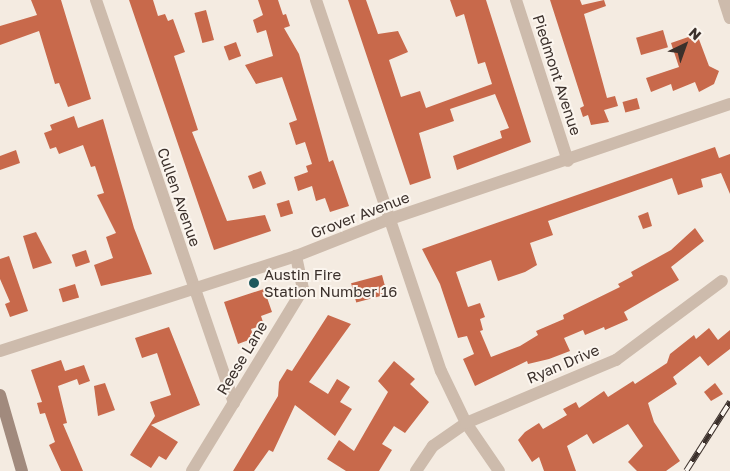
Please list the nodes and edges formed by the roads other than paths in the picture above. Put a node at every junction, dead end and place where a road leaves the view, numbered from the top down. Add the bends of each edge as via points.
1 (96, 0) edge
2 (316, 0) edge
3 (516, 0) edge
4 (724, 0) edge
5 (730, 18) edge
6 (730, 104) edge
7 (568, 161) junction
8 (390, 219) junction
9 (296, 256) junction
10 (722, 281) dead end
11 (192, 289) junction
12 (0, 351) edge
13 (0, 395) edge
14 (234, 404) junction
15 (466, 423) junction
16 (22, 471) edge
17 (192, 471) edge
18 (416, 471) edge
19 (499, 471) edge

1 - 11 street, Cullen Avenue
2 - 8 street
3 - 7 street, Piedmont Avenue
4 - 5 street
6 - 7 street, Grover Avenue
7 - 8 street, Grover Avenue
8 - 9 street, Grover Avenue
8 - 15 street via 441,371
9 - 11 street, Grover Avenue
9 - 14 street, Reese Lane via 303,289
10 - 15 street, Ryan Drive via 616,360
11 - 12 street, Grover Avenue
11 - 14 street, Cullen Avenue
13 - 16 street
14 - 17 street, Reese Lane
15 - 18 street, Ryan Drive via 433,446
15 - 19 street

